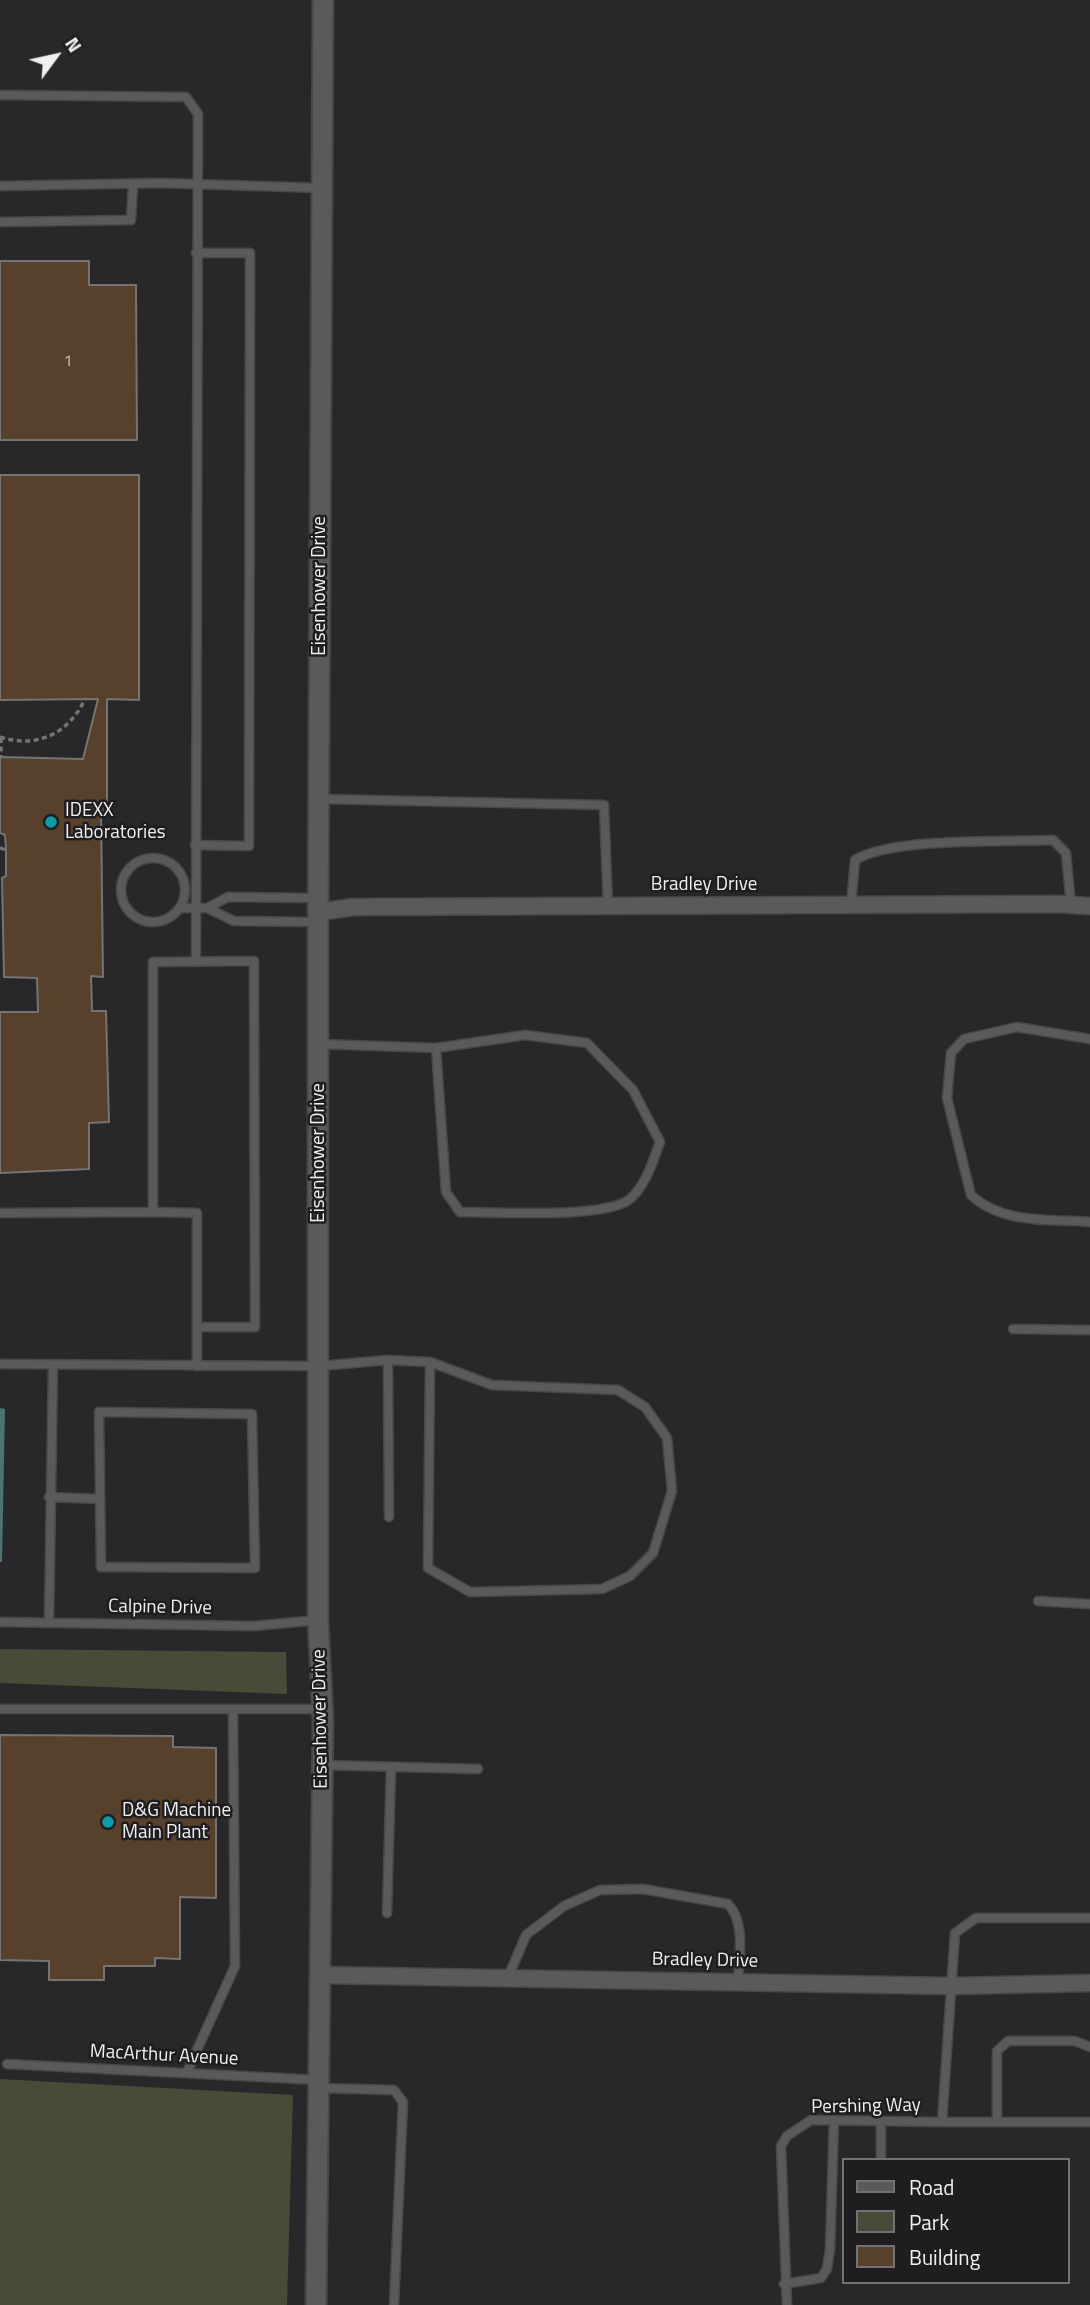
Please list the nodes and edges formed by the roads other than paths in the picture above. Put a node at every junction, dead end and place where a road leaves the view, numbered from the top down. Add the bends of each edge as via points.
1 (323, 0) edge
2 (0, 95) edge
3 (197, 184) junction
4 (0, 186) edge
5 (133, 186) junction
6 (322, 188) junction
7 (0, 222) edge
8 (195, 253) junction
9 (320, 799) junction
10 (195, 845) junction
11 (851, 905) junction
12 (1071, 905) junction
13 (1090, 906) edge
14 (608, 907) junction
15 (180, 908) junction
16 (196, 908) junction
17 (206, 908) junction
18 (319, 910) junction
19 (196, 959) junction
20 (1090, 1039) edge
21 (319, 1044) junction
22 (436, 1048) junction
23 (0, 1213) edge
24 (153, 1213) junction
25 (1090, 1222) edge
26 (197, 1327) junction
27 (1013, 1329) dead end
28 (1090, 1330) edge
29 (388, 1360) junction
30 (430, 1362) junction
31 (0, 1364) edge
32 (53, 1365) junction
33 (197, 1366) junction
34 (319, 1366) junction
35 (49, 1497) junction
36 (99, 1499) junction
37 (389, 1517) dead end
38 (1038, 1601) dead end
39 (1090, 1604) edge
40 (318, 1620) junction
41 (0, 1622) edge
42 (50, 1622) junction
43 (0, 1709) edge
44 (233, 1709) junction
45 (323, 1709) junction
46 (322, 1765) junction
47 (391, 1767) junction
48 (478, 1769) dead end
49 (387, 1913) dead end
50 (1090, 1919) edge
51 (320, 1975) junction
52 (507, 1980) junction
53 (738, 1982) junction
54 (1090, 1983) edge
55 (951, 1986) junction
56 (1090, 2047) edge
57 (7, 2064) dead end
58 (187, 2072) junction
59 (319, 2084) junction
60 (834, 2120) junction
61 (881, 2121) junction
62 (942, 2122) junction
63 (997, 2122) junction
64 (1090, 2122) edge
65 (881, 2158) edge
66 (784, 2284) junction
67 (316, 2305) edge
68 (394, 2305) edge
69 (788, 2305) edge

1 - 6 street, Eisenhower Drive
2 - 3 lane via 186,97 198,114
3 - 5 lane
3 - 6 lane
3 - 8 lane
4 - 5 lane
5 - 7 lane via 131,220
6 - 9 street, Eisenhower Drive
8 - 10 lane
8 - 10 lane via 250,253 250,716 249,846
9 - 14 lane via 604,805
9 - 18 street, Eisenhower Drive
10 - 16 lane
11 - 12 street, Bradley Drive
11 - 12 lane via 856,860 865,853 896,846 1053,840 1066,853
11 - 14 street, Bradley Drive
12 - 13 street, Bradley Drive
14 - 18 street, Bradley Drive
15 - 15 lane via 187,890 183,877 168,862 146,859 127,870 121,891 127,911 135,918 164,921
15 - 16 lane
16 - 17 lane
16 - 19 lane
17 - 18 lane via 228,897
17 - 18 lane via 234,921
18 - 21 street, Eisenhower Drive
19 - 24 lane via 153,962
19 - 26 lane via 254,961 255,1327
20 - 25 lane via 1017,1027 964,1039 951,1053 947,1098 971,1195 982,1205 1001,1215
21 - 22 lane
21 - 34 street, Eisenhower Drive
22 - 22 lane via 446,1192 460,1212 591,1212 629,1200 649,1173 660,1142 633,1090 587,1043 525,1035
23 - 24 lane
24 - 26 lane via 197,1213
26 - 33 lane
27 - 28 lane
29 - 30 lane
29 - 34 lane
29 - 37 lane
30 - 30 lane via 428,1568 470,1592 602,1589 630,1576 653,1553 671,1492 667,1438 645,1407 618,1390 492,1385
31 - 32 lane
32 - 33 lane
32 - 35 lane
33 - 34 lane
34 - 40 street, Eisenhower Drive
35 - 36 lane
35 - 42 lane
36 - 36 lane via 101,1567 255,1568 252,1414 99,1412
38 - 39 lane
40 - 42 lane, Calpine Drive via 254,1626
40 - 45 street, Eisenhower Drive
41 - 42 lane, Calpine Drive
43 - 44 lane
44 - 45 lane
44 - 58 lane via 235,1966
45 - 46 street, Eisenhower Drive
46 - 47 lane
46 - 51 street, Eisenhower Drive
47 - 48 lane
47 - 49 lane
50 - 55 lane, Pershing Way via 976,1917 955,1933
51 - 52 street, Bradley Drive
51 - 59 street, Eisenhower Drive
52 - 53 street, Bradley Drive
52 - 53 lane via 526,1935 564,1906 600,1890 643,1889 728,1904 735,1912 740,1939
53 - 55 street, Bradley Drive
54 - 55 street, Bradley Drive
55 - 62 lane, Pershing Way
56 - 63 lane via 1075,2041 1008,2041 1001,2045 997,2051
57 - 58 lane, MacArthur Avenue
58 - 59 lane, MacArthur Avenue
59 - 67 street, Eisenhower Drive
59 - 68 lane, MacArthur Avenue via 394,2090 403,2102
60 - 61 lane, Pershing Way
60 - 66 lane via 827,2269 821,2278
60 - 66 lane, Pershing Way via 811,2120 787,2136 781,2146
61 - 62 lane, Pershing Way
61 - 65 lane
62 - 63 lane
63 - 64 lane
66 - 69 lane, Pershing Way

